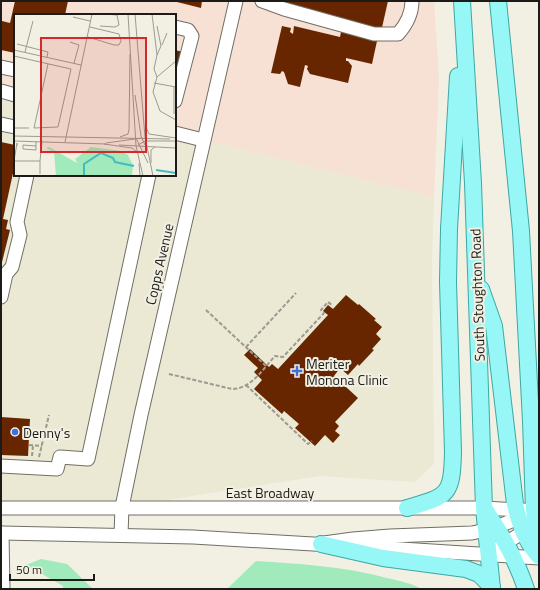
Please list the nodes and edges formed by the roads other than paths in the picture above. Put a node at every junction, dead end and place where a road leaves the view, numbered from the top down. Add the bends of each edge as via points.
1 (236, 1) edge
2 (262, 1) edge
3 (412, 1) edge
4 (462, 1) edge
5 (498, 1) edge
6 (176, 27) edge
7 (465, 39) junction
8 (1, 67) edge
9 (14, 70) edge
10 (1, 92) edge
11 (14, 95) edge
12 (176, 97) edge
13 (1, 124) edge
14 (14, 127) edge
15 (176, 133) edge
16 (203, 140) junction
17 (27, 176) edge
18 (149, 176) edge
19 (476, 276) junction
20 (1, 297) edge
21 (531, 422) junction
22 (539, 452) edge
23 (1, 466) edge
24 (122, 507) junction
25 (1, 508) edge
26 (407, 508) junction
27 (484, 508) junction
28 (536, 510) edge
29 (517, 514) junction
30 (492, 529) junction
31 (533, 530) edge
32 (1, 533) edge
33 (122, 535) junction
34 (321, 544) junction
35 (539, 548) edge
36 (509, 549) junction
37 (488, 555) junction
38 (539, 557) edge
39 (492, 588) edge
40 (3, 589) edge
41 (526, 589) edge

1 - 16 street, Copps Avenue
2 - 3 street via 374,34 398,34 410,15
4 - 7 main road, South Stoughton Road
5 - 21 main road via 521,231
6 - 12 street via 188,30 192,36
7 - 19 main road, South Stoughton Road
7 - 26 main road via 459,68 449,229 453,473 445,492 436,499
8 - 9 street
10 - 11 street
13 - 14 street
15 - 16 street
16 - 24 street, Copps Avenue
17 - 20 street via 17,222 20,235
18 - 23 street via 88,459 60,456 57,469
19 - 27 main road, South Stoughton Road
19 - 29 main road via 494,326
21 - 22 main road
21 - 28 main road
24 - 25 street, East Broadway
24 - 26 street, East Broadway
24 - 33 street, Copps Avenue
26 - 27 street, East Broadway
27 - 29 street, East Broadway
27 - 30 main road, South Stoughton Road
28 - 29 street, East Broadway
28 - 31 main road
29 - 30 street
29 - 31 main road
30 - 34 street via 472,533 390,536
30 - 36 main road
30 - 37 main road, South Stoughton Road
31 - 35 main road
31 - 36 street
31 - 38 main road via 529,544
32 - 33 street
32 - 40 street
33 - 34 street
34 - 37 street
34 - 39 main road via 382,558 466,569 479,574
36 - 37 street
36 - 38 street
36 - 41 main road
37 - 39 main road, South Stoughton Road

